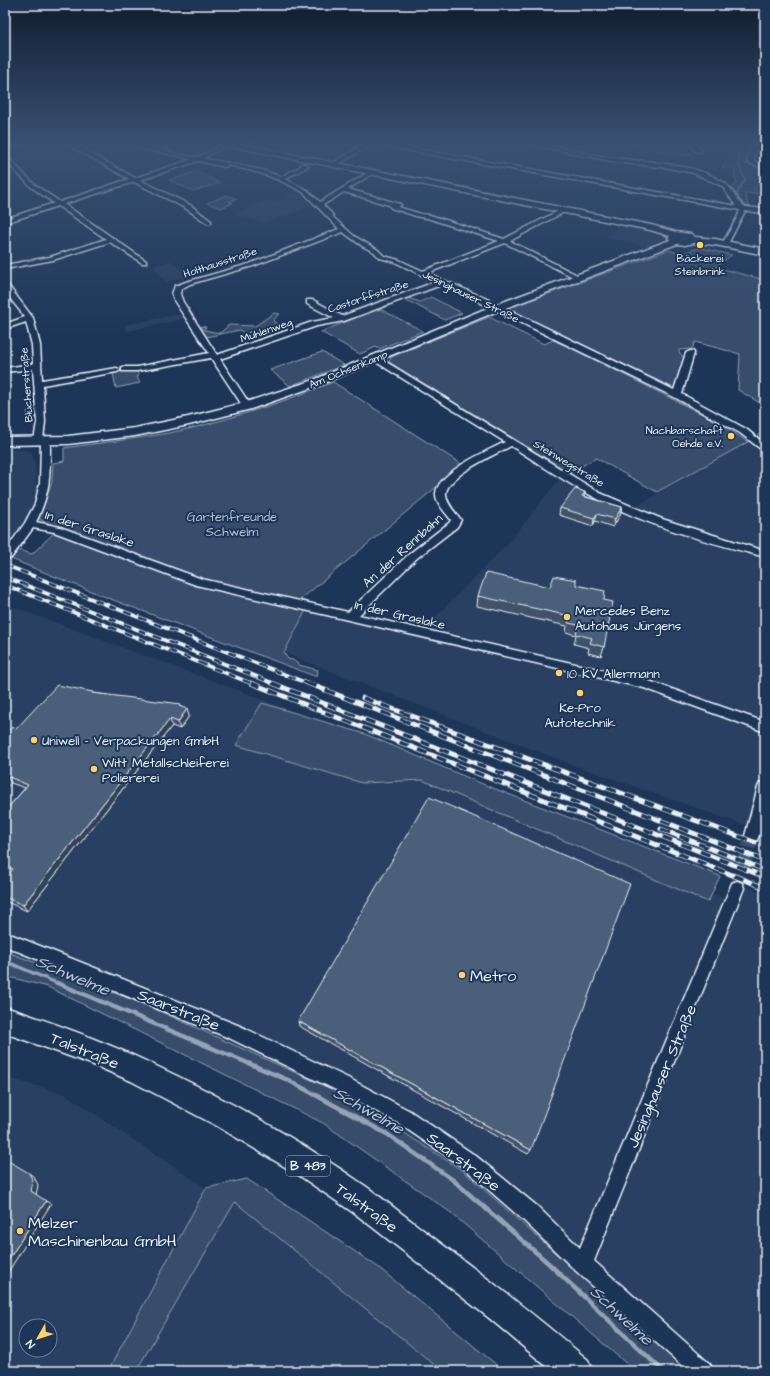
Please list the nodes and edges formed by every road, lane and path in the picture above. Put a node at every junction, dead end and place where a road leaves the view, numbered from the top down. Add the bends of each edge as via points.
1 (47, 207) edge
2 (62, 207) edge
3 (187, 207) edge
4 (321, 207) edge
5 (394, 207) edge
6 (550, 207) edge
7 (733, 207) edge
8 (740, 207) edge
9 (743, 209) junction
10 (564, 210) junction
11 (765, 210) edge
12 (5, 221) edge
13 (209, 222) dead end
14 (343, 230) junction
15 (677, 238) junction
16 (111, 239) junction
17 (505, 241) junction
18 (725, 244) junction
19 (765, 252) edge
20 (144, 262) dead end
21 (5, 267) edge
22 (423, 273) junction
23 (579, 278) junction
24 (442, 282) junction
25 (5, 287) edge
26 (310, 302) dead end
27 (496, 308) junction
28 (29, 318) junction
29 (341, 319) junction
30 (324, 322) joint
31 (5, 327) edge
32 (690, 353) dead end
33 (214, 357) junction
34 (375, 359) junction
35 (37, 366) junction
36 (5, 370) edge
37 (38, 383) junction
38 (677, 395) junction
39 (247, 406) junction
40 (5, 441) edge
41 (42, 441) junction
42 (512, 442) junction
43 (765, 448) edge
44 (30, 524) junction
45 (765, 554) edge
46 (7, 556) dead end
47 (350, 617) junction
48 (765, 727) edge
49 (765, 787) edge
50 (752, 836) tunnel mouth
51 (738, 888) tunnel mouth
52 (5, 939) edge
53 (5, 1020) edge
54 (583, 1264) junction
55 (577, 1371) edge
56 (703, 1371) edge

1 - 12 street
2 - 16 street
3 - 13 street
4 - 14 street, Jesinghauser Straße
5 - 17 street
6 - 10 main road
7 - 9 street
8 - 9 street
9 - 11 street
9 - 18 street
10 - 15 main road via 663,231
10 - 17 street
14 - 22 street, Jesinghauser Straße via 382,257
14 - 33 street, Holthausstraße via 178,288 176,294
15 - 18 main road via 687,242 692,240
15 - 23 main road, Am Ochsenkamp
16 - 20 street
16 - 21 street via 51,259
17 - 22 street
17 - 23 street
18 - 19 main road
22 - 24 street, Jesinghauser Straße
23 - 27 main road, Am Ochsenkamp
24 - 27 street, Jesinghauser Straße
24 - 29 street, Castorffstraße
25 - 28 street, Blücherstraße
26 - 29 street
27 - 34 main road, Am Ochsenkamp
27 - 38 street, Jesinghauser Straße
28 - 31 street
28 - 35 street, Blücherstraße via 36,344
29 - 30 street, Castorffstraße
30 - 33 street, Mühlenweg
32 - 38 street
33 - 37 street, Mühlenweg
33 - 39 street
34 - 39 main road, Am Ochsenkamp via 284,395
34 - 42 street, Steinwegstraße
35 - 36 street
35 - 37 street, Blücherstraße
37 - 41 street, Blücherstraße
38 - 43 street, Jesinghauser Straße via 743,431
39 - 41 main road, Am Ochsenkamp via 143,430 92,438
40 - 41 main road, Am Ochsenkamp
41 - 44 street, Blücherstraße via 45,483 40,504
42 - 45 street, Steinwegstraße via 597,495 637,514
42 - 47 street, An der Rennbahn via 463,469 442,486 442,500 456,520 453,525 418,552
44 - 46 street, Blücherstraße
44 - 47 street, In der Graslake via 56,529 200,582
47 - 48 street, In der Graslake via 646,684
49 - 50 street
51 - 54 street, Jesinghauser Straße
52 - 54 street, Saarstraße via 234,1032 404,1117 470,1162 530,1213
53 - 55 main road, Talstraße / B 483 via 96,1053 153,1079 281,1148 351,1194 455,1272
54 - 56 street, Saarstraße

